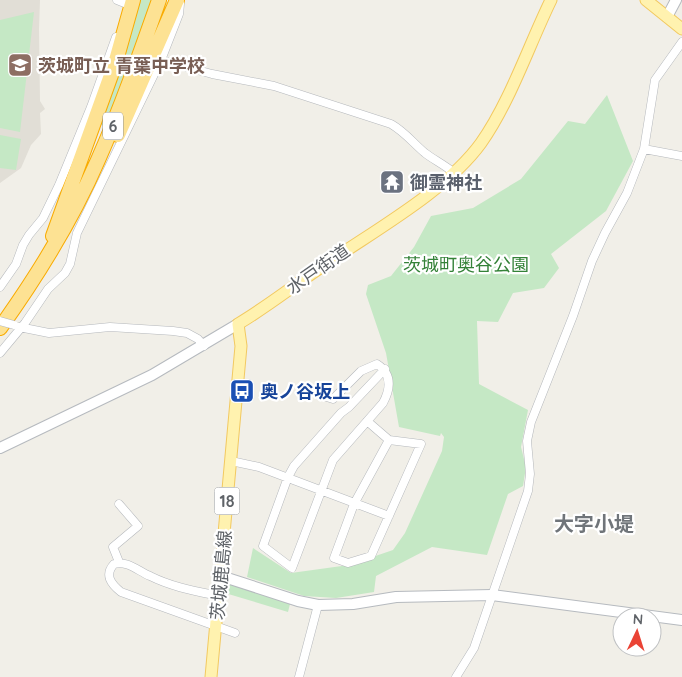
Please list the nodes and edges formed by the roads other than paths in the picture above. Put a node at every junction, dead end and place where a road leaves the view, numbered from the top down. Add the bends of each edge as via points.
1 (117, 0) edge
2 (159, 0) edge
3 (178, 0) edge
4 (552, 0) edge
5 (646, 0) edge
6 (676, 0) edge
7 (131, 1) edge
8 (667, 17) junction
9 (682, 29) edge
10 (682, 42) edge
11 (161, 60) junction
12 (644, 149) junction
13 (682, 156) edge
14 (454, 173) junction
15 (54, 247) junction
16 (39, 272) junction
17 (0, 288) edge
18 (0, 321) edge
19 (238, 324) junction
20 (18, 326) junction
21 (0, 328) edge
22 (204, 346) junction
23 (0, 353) edge
24 (385, 369) junction
25 (317, 394) dead end
26 (367, 421) junction
27 (389, 440) junction
28 (0, 448) edge
29 (231, 461) junction
30 (288, 478) junction
31 (321, 490) junction
32 (119, 504) dead end
33 (354, 504) junction
34 (388, 516) junction
35 (119, 562) junction
36 (221, 576) junction
37 (492, 595) junction
38 (219, 596) junction
39 (318, 605) junction
40 (682, 620) edge
41 (216, 628) junction
42 (235, 633) dead end
43 (211, 677) edge
44 (299, 677) edge
45 (456, 677) edge

1 - 7 street
2 - 15 highway, 6 via 118,114
3 - 11 street via 179,14
3 - 15 highway via 130,112 94,185 68,234
4 - 14 main road, 水戸街道 via 494,121 480,144
5 - 8 main road
6 - 8 street
7 - 16 highway via 115,64
7 - 17 street via 44,218 29,234 16,264
8 - 9 main road
10 - 12 street via 655,80
11 - 14 street via 274,86 391,124
11 - 20 street via 77,233 70,264
12 - 13 street
12 - 37 street via 627,193 592,261 531,422 527,441 528,491
14 - 19 main road, 水戸街道
15 - 16 highway, 6
16 - 21 highway, 6
18 - 20 street, bridge
19 - 22 street, 水戸街道
19 - 29 main road, 茨城鹿島線 / 18 via 241,346
20 - 22 street via 49,333 110,327 172,330 187,333
20 - 23 street
22 - 28 street, 水戸街道 via 116,394
24 - 25 street via 376,364 362,371 333,399
24 - 26 street via 387,395
24 - 30 street via 302,455
26 - 27 street
26 - 31 street via 336,456
27 - 33 street
27 - 34 street via 422,444
29 - 30 street
29 - 36 main road, 茨城鹿島線 / 18
30 - 31 street
30 - 31 street via 263,546 292,568
31 - 33 street
32 - 35 street via 138,526 113,548
33 - 34 street
33 - 34 street via 334,558 348,564 371,556
35 - 38 street via 168,584
35 - 41 street via 111,566 109,576 113,586 121,592
36 - 38 main road, 茨城鹿島線 / 18
36 - 39 street
37 - 39 street via 396,597 353,604
37 - 40 street
37 - 45 street via 474,648
38 - 41 main road, 茨城鹿島線 / 18
39 - 44 street
41 - 42 street
41 - 43 main road, 茨城鹿島線 / 18

